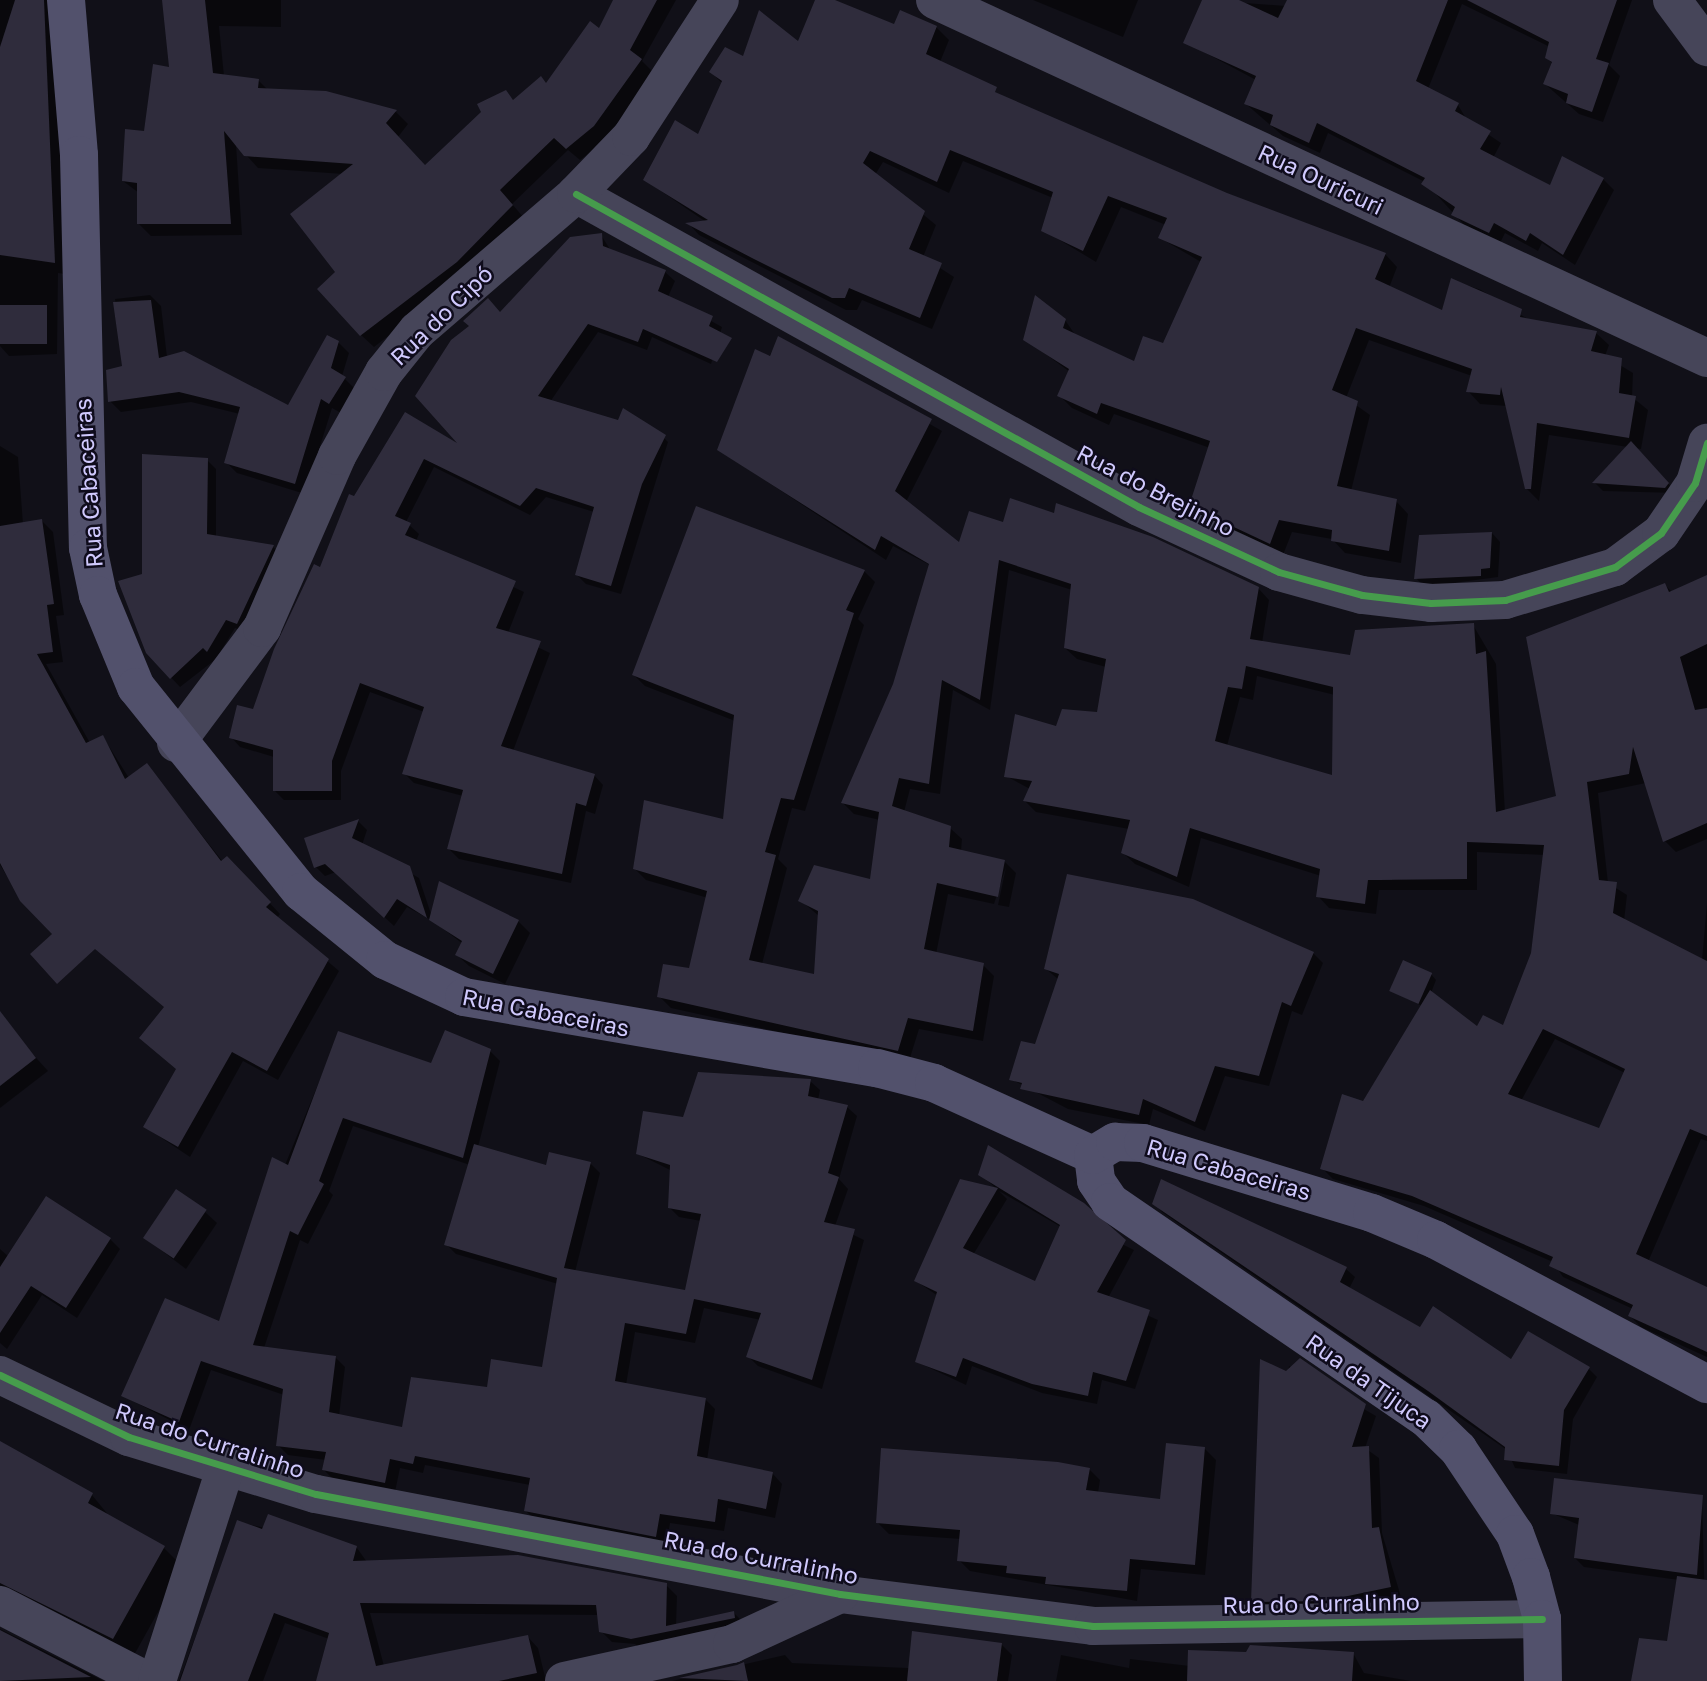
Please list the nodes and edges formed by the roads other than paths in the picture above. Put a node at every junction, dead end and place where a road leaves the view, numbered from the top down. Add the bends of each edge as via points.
1 (66, 0) edge
2 (720, 0) edge
3 (935, 0) edge
4 (1672, 0) edge
5 (1707, 47) edge
6 (576, 194) junction
7 (1707, 358) edge
8 (1707, 443) edge
9 (176, 743) junction
10 (1093, 1155) junction
11 (0, 1375) edge
12 (1707, 1384) edge
13 (225, 1469) junction
14 (840, 1594) junction
15 (0, 1605) edge
16 (1542, 1619) junction
17 (147, 1681) edge
18 (158, 1681) edge
19 (564, 1681) edge
20 (1543, 1681) edge

1 - 9 main road, Rua Cabaceiras via 79,155 88,548 112,642
2 - 6 street, Rua do Cipó via 631,137
3 - 7 street, Rua Ouricuri
4 - 5 street
6 - 8 street, Rua do Brejinho via 1139,507 1279,572 1362,595 1432,603 1505,600 1615,567 1661,533 1695,483
6 - 9 street, Rua do Cipó via 417,331 384,372 337,456 262,628
9 - 10 main road, Rua Cabaceiras via 300,892 344,932 424,982 513,1010 827,1058 934,1083
10 - 12 main road, Rua Cabaceiras via 1115,1142 1143,1143 1372,1213
10 - 16 main road, Rua da Tijuca via 1096,1181 1110,1202 1426,1418 1458,1449 1515,1534
11 - 13 street, Rua do Curralinho via 128,1437
13 - 14 street, Rua do Curralinho via 316,1494
13 - 18 street
14 - 16 street, Rua do Curralinho via 1093,1626
14 - 19 street via 732,1644
15 - 17 street
16 - 20 main road, Rua da Tijuca

